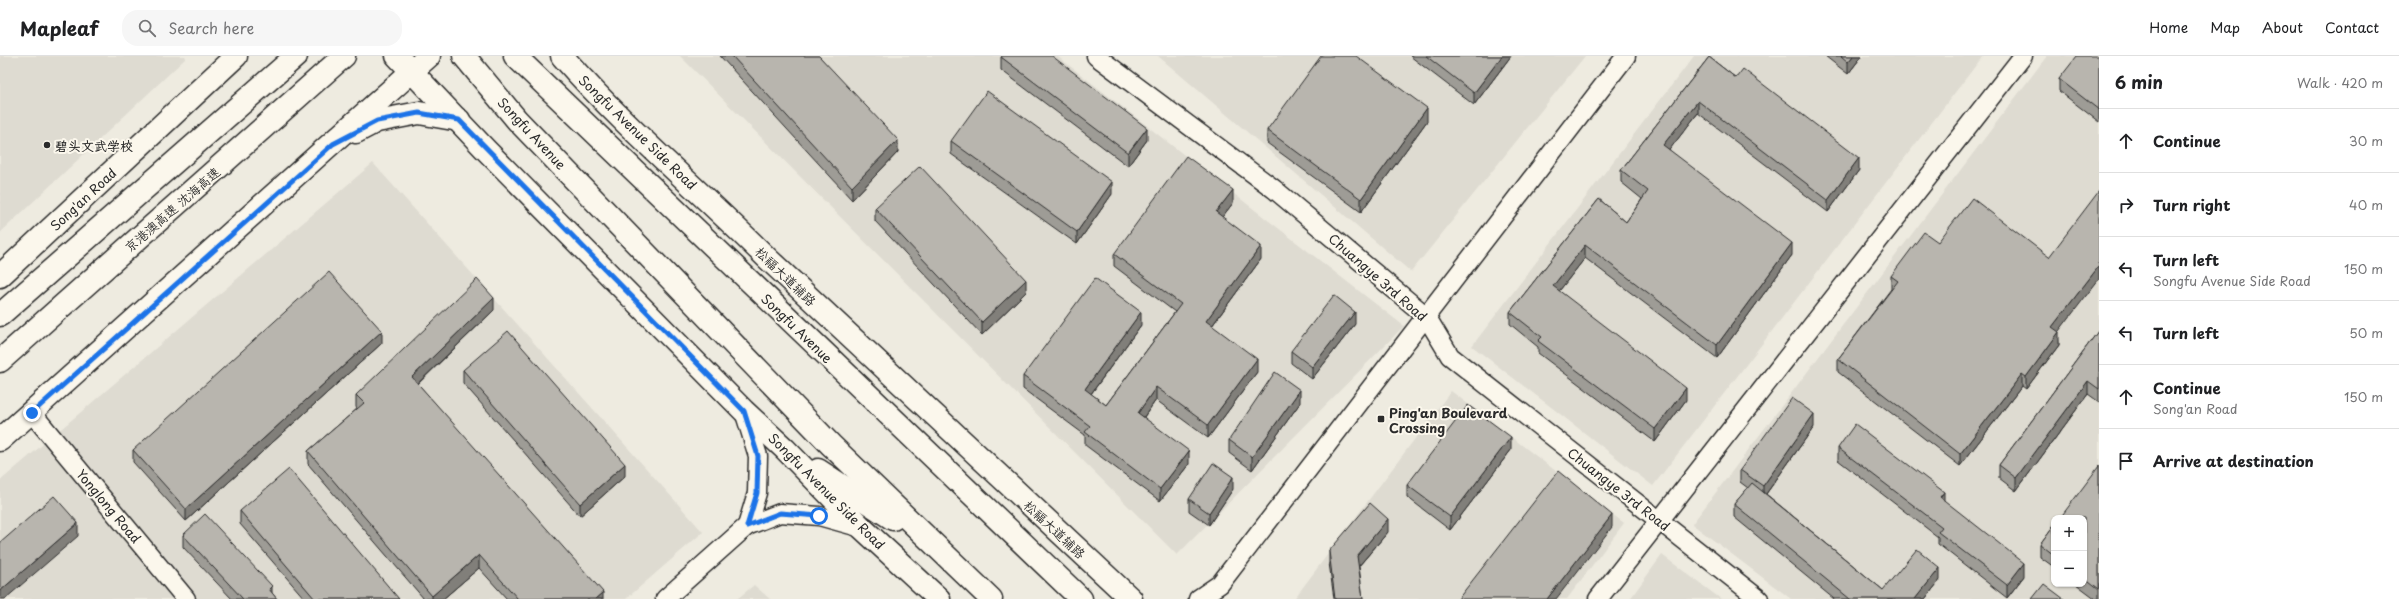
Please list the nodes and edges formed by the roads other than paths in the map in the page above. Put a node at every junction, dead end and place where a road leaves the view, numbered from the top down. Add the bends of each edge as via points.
1 (236, 56) edge
2 (296, 56) edge
3 (344, 56) edge
4 (398, 56) edge
5 (429, 56) edge
6 (464, 56) edge
7 (515, 56) edge
8 (562, 56) edge
9 (573, 56) edge
10 (1096, 56) edge
11 (1626, 56) edge
12 (2023, 56) edge
13 (412, 72) junction
14 (591, 90) junction
15 (459, 120) junction
16 (333, 144) junction
17 (716, 207) junction
18 (720, 254) junction
19 (0, 276) edge
20 (0, 315) edge
21 (1426, 316) junction
22 (824, 337) junction
23 (0, 361) edge
24 (744, 411) junction
25 (32, 413) junction
26 (897, 424) junction
27 (0, 440) edge
28 (785, 449) junction
29 (979, 459) junction
30 (1660, 522) junction
31 (747, 526) junction
32 (862, 528) junction
33 (933, 545) junction
34 (1220, 592) edge
35 (186, 599) edge
36 (664, 599) edge
37 (939, 599) edge
38 (991, 599) edge
39 (1081, 599) edge
40 (1131, 599) edge
41 (1198, 599) edge
42 (1598, 599) edge
43 (1759, 599) edge

1 - 19 main road, Song'an Road
2 - 20 main road
3 - 23 main road, 京港澳高速 沈海高速
4 - 13 main road, Songfu Avenue Side Road
5 - 13 main road
6 - 33 main road, Songfu Avenue via 517,120 831,445
7 - 18 main road, Songfu Avenue
8 - 14 main road, Songfu Avenue Side Road
9 - 14 main road
10 - 21 street, Chuangye 3rd Road via 1274,189
11 - 21 street
12 - 30 street
13 - 15 main road, Songfu Avenue Side Road
13 - 16 main road
14 - 17 main road, Songfu Avenue Side Road
15 - 16 main road via 419,113 377,121
15 - 24 main road, Songfu Avenue Side Road
16 - 25 main road
17 - 22 main road, 松福大道辅路
17 - 29 main road, 松福大道辅路
18 - 22 main road, 松福大道辅路
18 - 26 main road, Songfu Avenue
21 - 30 street, Chuangye 3rd Road via 1450,356
21 - 34 street
22 - 26 main road, 松福大道辅路
22 - 29 main road, 松福大道辅路
24 - 28 main road, Songfu Avenue Side Road
24 - 31 street via 758,456 757,493
25 - 27 main road
25 - 35 street, Yonglong Road
26 - 39 main road, Songfu Avenue
28 - 32 main road, Songfu Avenue Side Road
28 - 33 main road
29 - 40 main road, 松福大道辅路
30 - 42 street
30 - 43 street, Chuangye 3rd Road
31 - 32 street via 780,513 819,516
31 - 36 street
32 - 37 main road, Songfu Avenue Side Road
33 - 38 main road, Songfu Avenue
34 - 41 street

